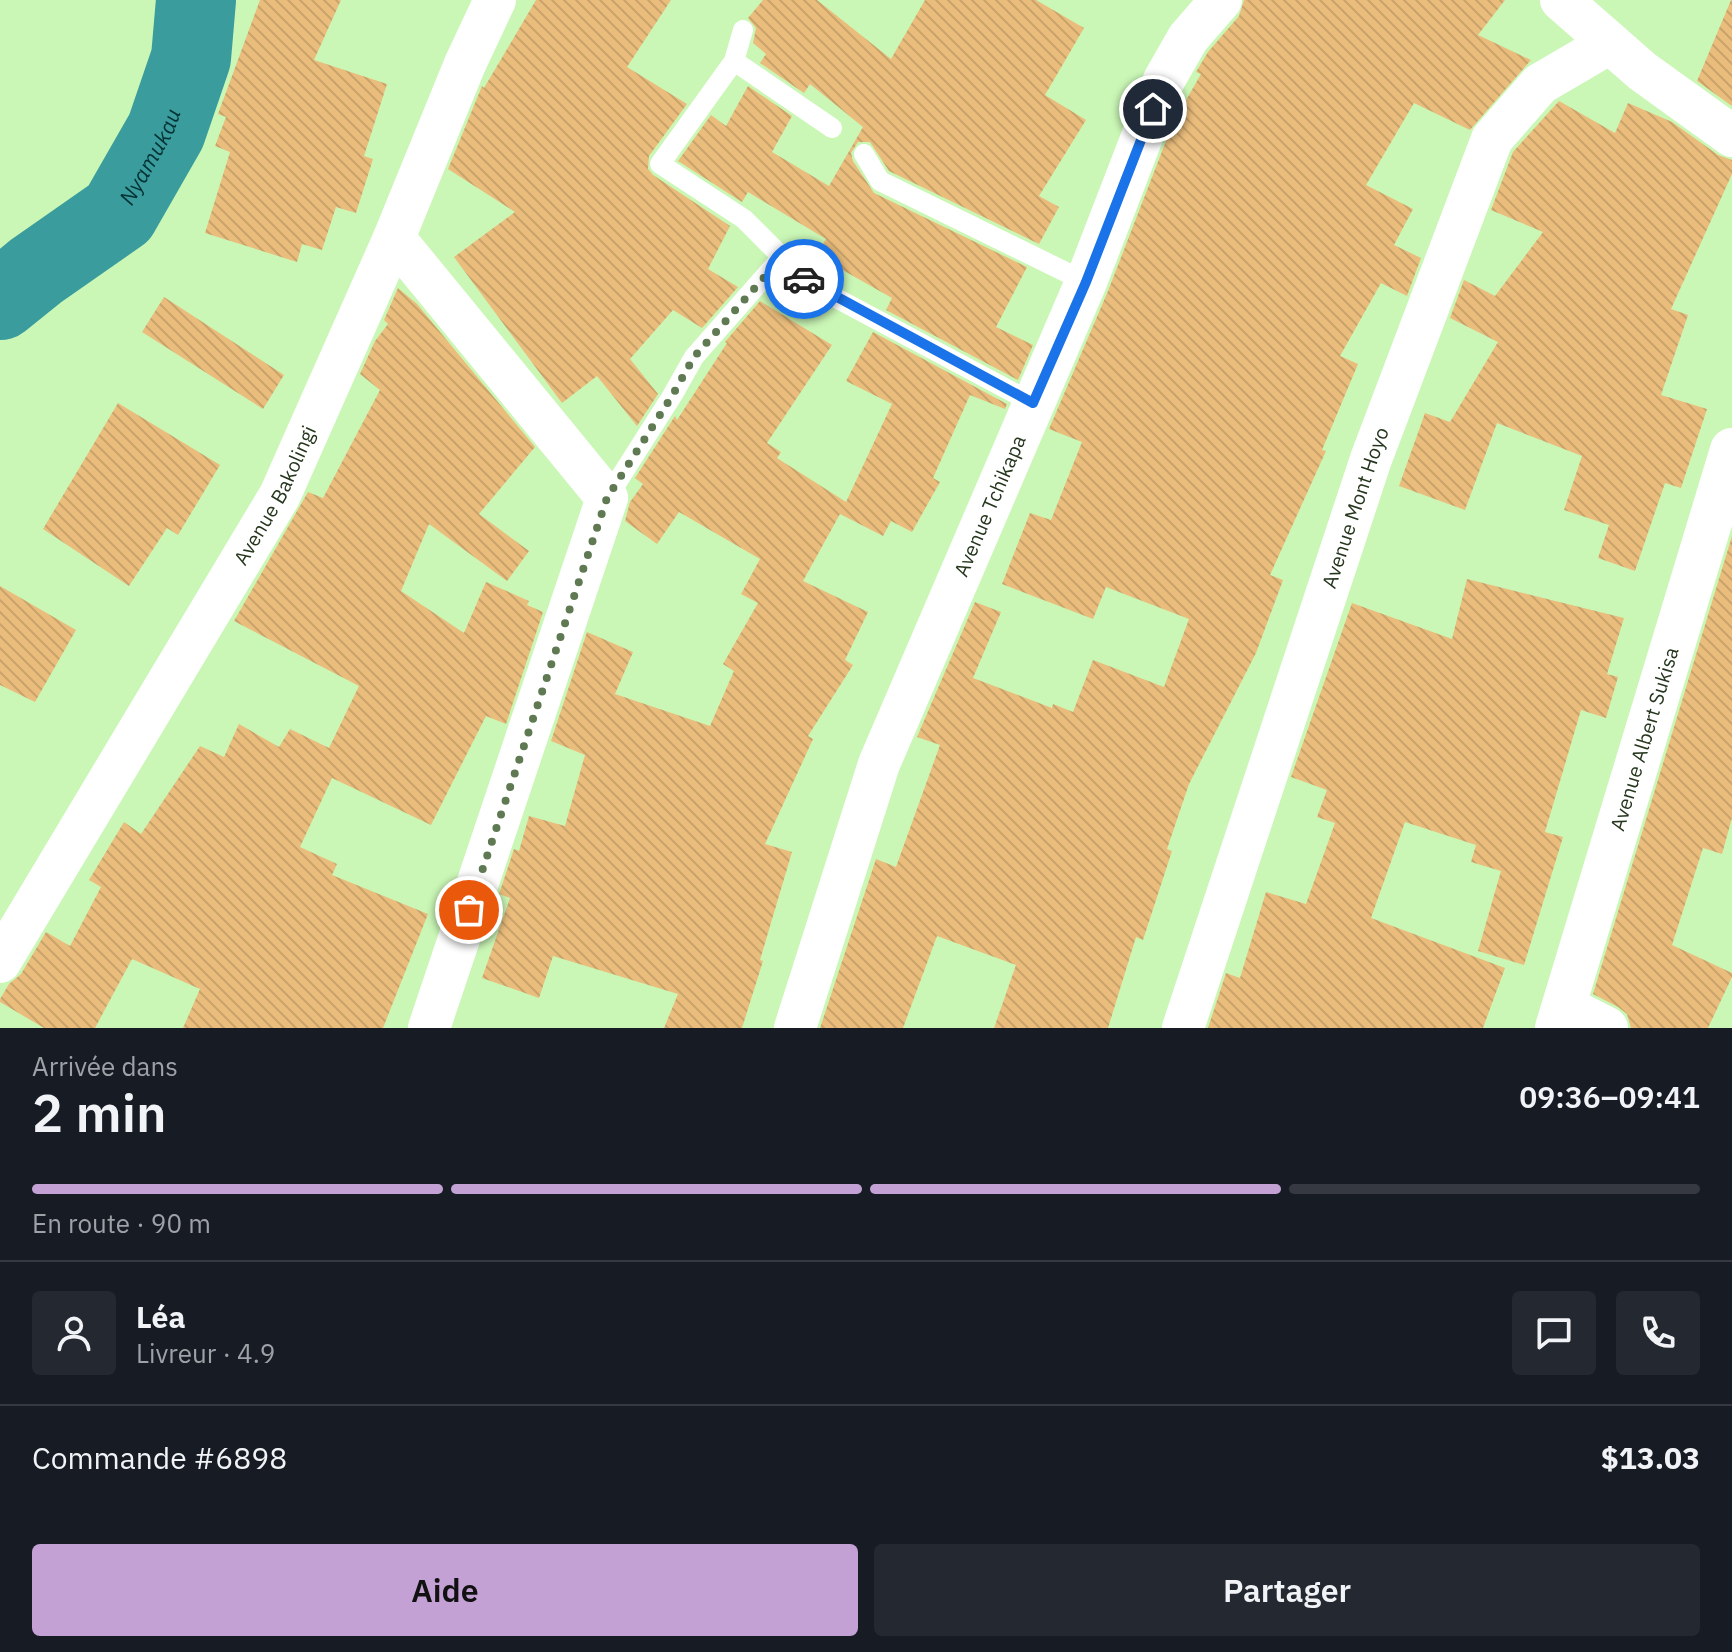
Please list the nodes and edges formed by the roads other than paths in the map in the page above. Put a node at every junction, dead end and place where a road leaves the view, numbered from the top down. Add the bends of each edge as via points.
1 (495, 0) edge
2 (1221, 0) edge
3 (1561, 0) edge
4 (743, 30) dead end
5 (1610, 43) junction
6 (734, 61) junction
7 (832, 128) dead end
8 (1732, 136) edge
9 (864, 154) dead end
10 (394, 238) junction
11 (782, 257) junction
12 (1086, 282) junction
13 (1033, 403) junction
14 (1732, 450) edge
15 (607, 498) junction
16 (1724, 506) edge
17 (3, 952) edge
18 (1560, 1017) edge
19 (429, 1028) edge
20 (795, 1028) edge
21 (1183, 1028) edge
22 (1607, 1028) edge

1 - 10 street, Avenue Bakolingi
2 - 12 street, Avenue Tchikapa via 1188,38 1164,80
3 - 5 street
4 - 6 lane
5 - 8 street
5 - 21 street, Avenue Mont Hoyo via 1540,84 1492,139 1371,459
6 - 7 lane
6 - 11 lane via 660,164 744,219
9 - 12 lane via 880,181
10 - 15 street
10 - 17 street, Avenue Bakolingi via 280,495
11 - 13 lane via 808,283
11 - 15 lane via 694,357
12 - 13 street, Avenue Tchikapa
13 - 20 street, Avenue Tchikapa via 879,764
14 - 16 street, Avenue Albert Sukisa
15 - 19 street
16 - 18 street, Avenue Albert Sukisa
18 - 22 street

